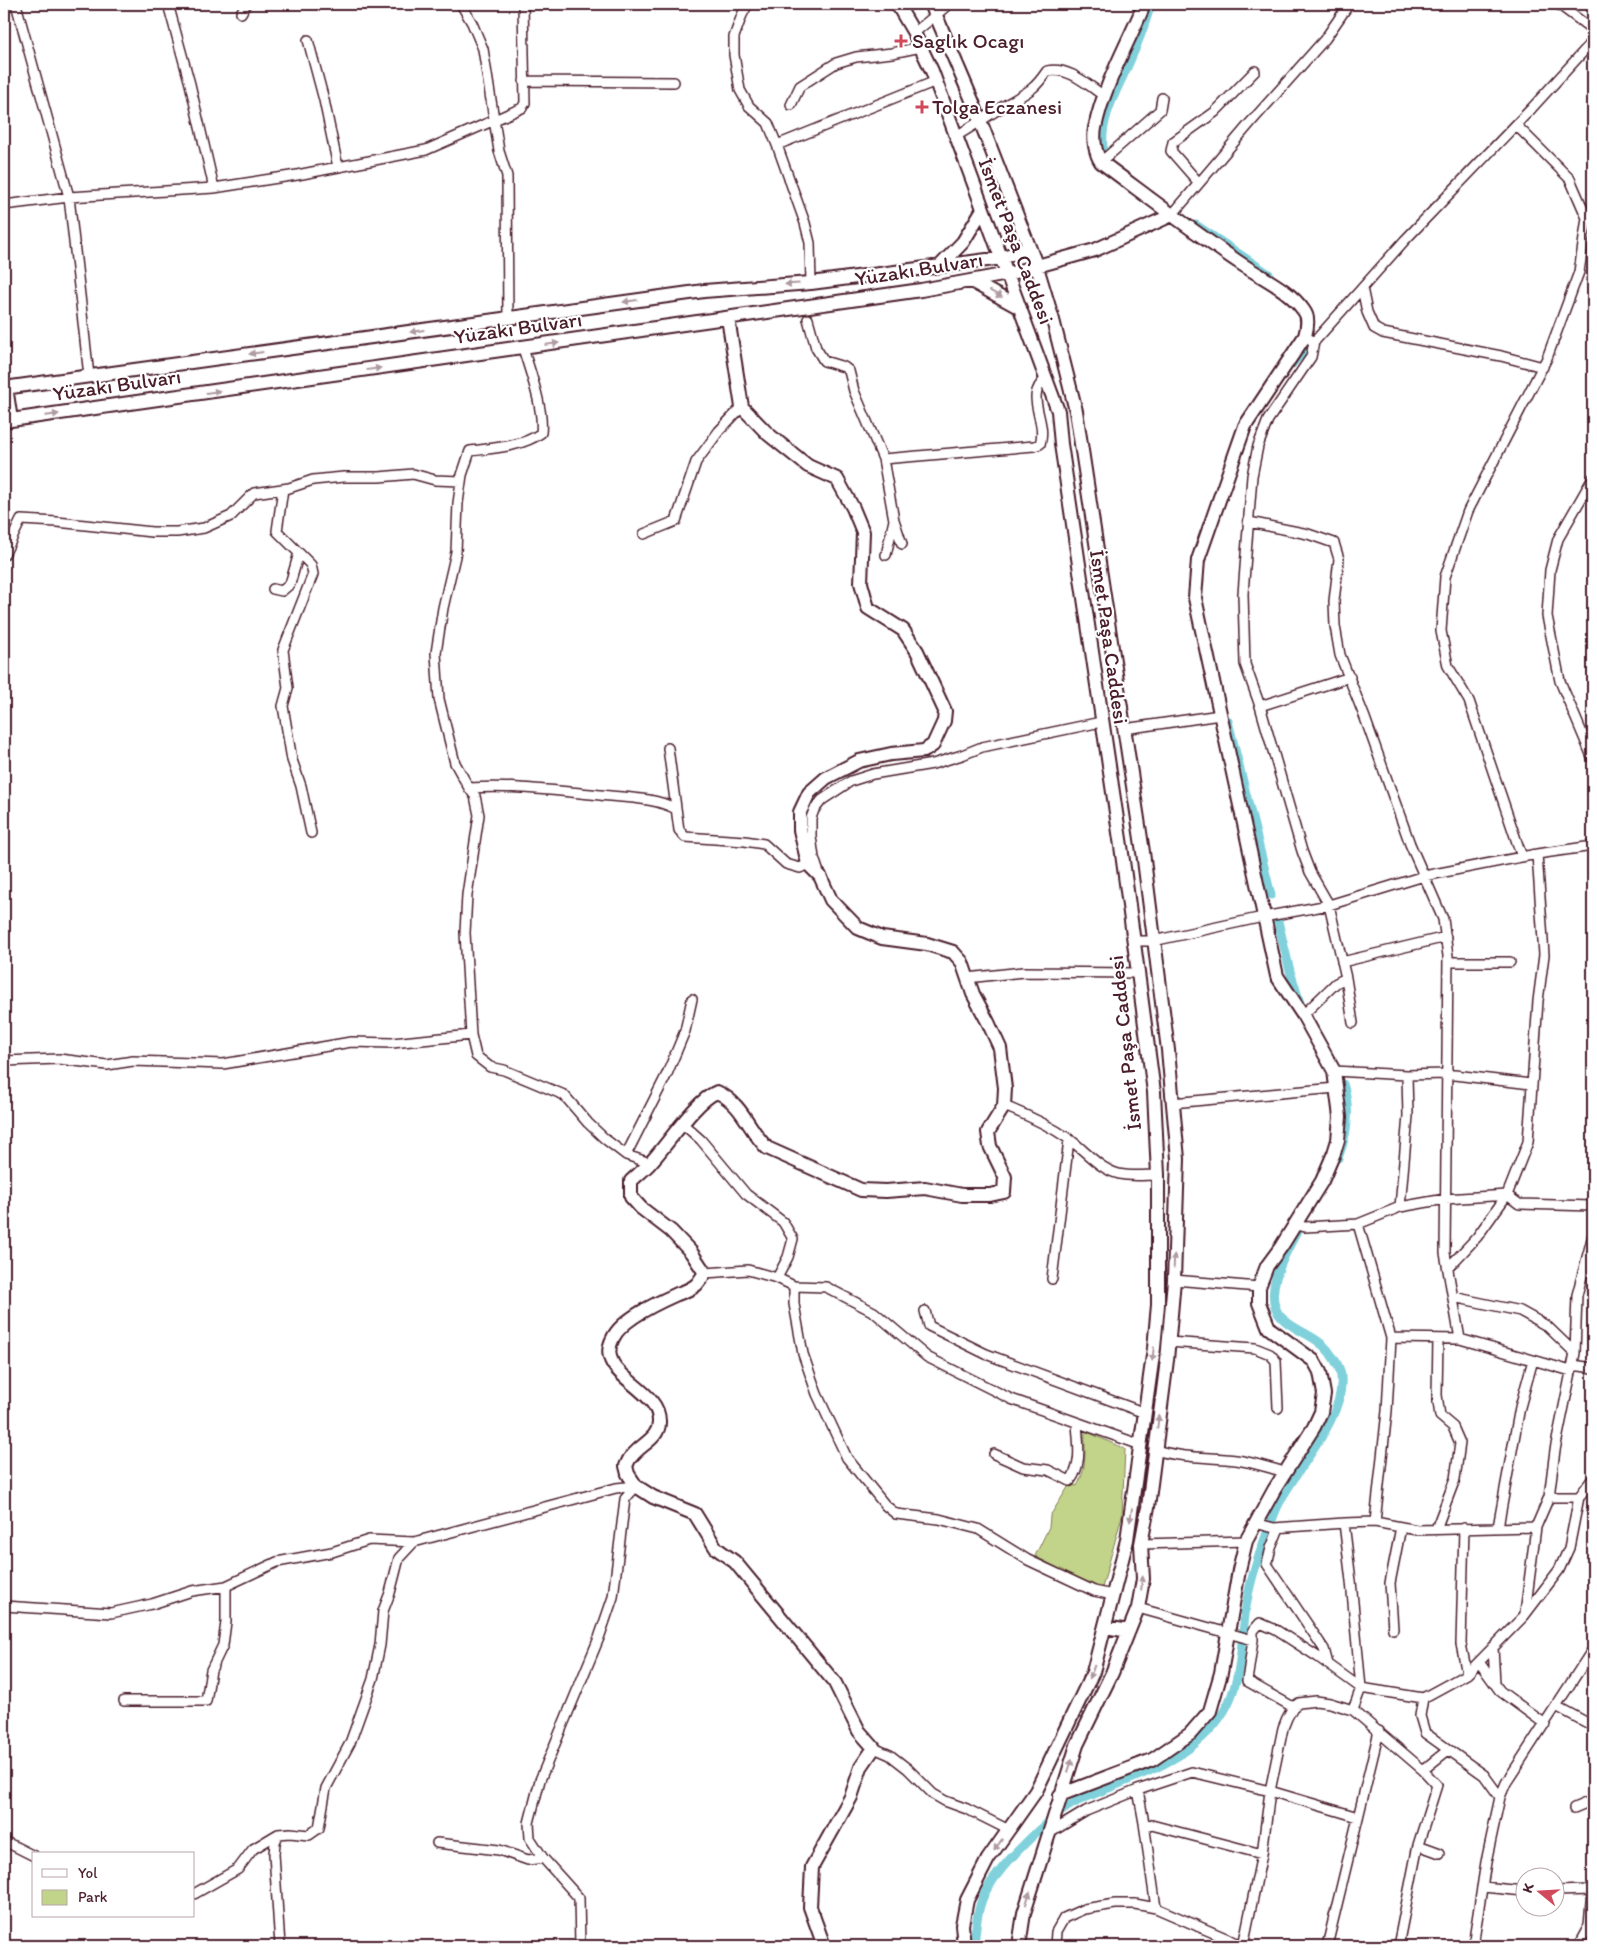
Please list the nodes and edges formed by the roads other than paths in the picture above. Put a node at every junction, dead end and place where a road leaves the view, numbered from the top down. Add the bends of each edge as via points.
1 (16, 4) edge
2 (168, 4) edge
3 (246, 4) edge
4 (460, 4) edge
5 (524, 4) edge
6 (897, 4) edge
7 (949, 4) edge
8 (1143, 4) edge
9 (1349, 4) edge
10 (1558, 4) edge
11 (745, 5) edge
12 (934, 9) edge
13 (241, 13) dead end
14 (1593, 30) edge
15 (914, 33) junction
16 (308, 40) dead end
17 (1593, 41) edge
18 (921, 46) junction
19 (1255, 71) dead end
20 (524, 81) junction
21 (674, 82) dead end
22 (936, 82) junction
23 (1104, 96) junction
24 (1162, 98) dead end
25 (791, 105) dead end
26 (494, 119) junction
27 (980, 122) junction
28 (1516, 124) junction
29 (956, 136) junction
30 (777, 145) junction
31 (1101, 162) junction
32 (338, 167) junction
33 (1199, 183) junction
34 (214, 188) junction
35 (68, 197) junction
36 (4, 205) edge
37 (982, 209) junction
38 (1172, 216) junction
39 (1029, 247) junction
40 (1002, 258) junction
41 (940, 265) junction
42 (1037, 266) junction
43 (1008, 274) junction
44 (972, 281) junction
45 (811, 283) junction
46 (1362, 288) junction
47 (1020, 308) junction
48 (728, 318) junction
49 (808, 318) dead end
50 (508, 319) junction
51 (1309, 339) junction
52 (523, 348) junction
53 (1543, 367) junction
54 (89, 376) junction
55 (1046, 379) junction
56 (5, 387) edge
57 (742, 407) junction
58 (7, 421) edge
59 (883, 459) junction
60 (1593, 478) edge
61 (461, 481) junction
62 (283, 488) junction
63 (894, 520) junction
64 (1249, 522) junction
65 (644, 534) dead end
66 (902, 544) dead end
67 (299, 553) junction
68 (4, 555) edge
69 (886, 556) dead end
70 (273, 589) dead end
71 (1350, 677) junction
72 (1260, 706) junction
73 (1220, 715) junction
74 (1101, 722) junction
75 (1124, 728) junction
76 (668, 748) dead end
77 (1593, 760) edge
78 (469, 788) junction
79 (676, 809) junction
80 (310, 833) dead end
81 (1593, 846) edge
82 (1537, 854) junction
83 (1522, 857) junction
84 (808, 864) junction
85 (820, 876) junction
86 (1424, 876) junction
87 (1329, 905) junction
88 (1263, 917) junction
89 (1446, 937) junction
90 (1134, 941) junction
91 (1153, 941) junction
92 (1342, 962) junction
93 (1448, 962) junction
94 (1510, 962) dead end
95 (1138, 973) junction
96 (967, 978) junction
97 (1346, 978) junction
98 (692, 998) dead end
99 (1302, 1015) junction
100 (1353, 1023) dead end
101 (471, 1035) junction
102 (4, 1061) edge
103 (1334, 1071) junction
104 (1446, 1074) junction
105 (1407, 1076) junction
106 (1531, 1084) junction
107 (1336, 1088) junction
108 (1172, 1103) junction
109 (1004, 1106) junction
110 (683, 1124) junction
111 (1070, 1140) junction
112 (626, 1155) junction
113 (650, 1163) junction
114 (1158, 1175) junction
115 (1506, 1194) junction
116 (1445, 1199) junction
117 (1593, 1206) edge
118 (1400, 1207) junction
119 (1358, 1224) junction
120 (1299, 1225) junction
121 (1593, 1235) edge
122 (1448, 1268) junction
123 (705, 1273) junction
124 (777, 1278) junction
125 (1052, 1279) dead end
126 (1174, 1280) junction
127 (794, 1286) junction
128 (1258, 1287) junction
129 (1453, 1297) junction
130 (925, 1311) dead end
131 (1391, 1338) junction
132 (1438, 1339) junction
133 (1460, 1339) junction
134 (1168, 1342) junction
135 (1575, 1353) junction
136 (1533, 1360) junction
137 (1572, 1368) junction
138 (1593, 1368) edge
139 (1278, 1408) dead end
140 (1145, 1413) junction
141 (1077, 1423) junction
142 (1141, 1446) junction
143 (1155, 1450) junction
144 (994, 1454) dead end
145 (1285, 1472) junction
146 (1593, 1478) edge
147 (636, 1486) junction
148 (1549, 1497) junction
149 (1579, 1497) junction
150 (1375, 1522) junction
151 (1344, 1523) junction
152 (1260, 1524) junction
153 (1536, 1526) junction
154 (1401, 1527) junction
155 (1498, 1527) junction
156 (1277, 1528) junction
157 (1464, 1528) junction
158 (1436, 1529) junction
159 (1246, 1541) junction
160 (414, 1542) junction
161 (1141, 1544) junction
162 (226, 1586) junction
163 (1113, 1594) junction
164 (4, 1606) edge
165 (1138, 1608) junction
166 (1524, 1616) junction
167 (1105, 1627) junction
168 (1393, 1629) dead end
169 (1128, 1631) junction
170 (1242, 1636) junction
171 (1493, 1647) junction
172 (1593, 1649) edge
173 (1479, 1662) junction
174 (1328, 1664) junction
175 (1467, 1674) junction
176 (1495, 1685) junction
177 (1361, 1688) junction
178 (1423, 1698) junction
179 (124, 1701) dead end
180 (1556, 1706) junction
181 (1293, 1707) junction
182 (1353, 1710) junction
183 (1545, 1724) junction
184 (1593, 1726) edge
185 (1379, 1731) junction
186 (874, 1748) junction
187 (1448, 1750) junction
188 (1423, 1770) junction
189 (1138, 1790) junction
190 (1270, 1791) junction
191 (1060, 1795) junction
192 (1500, 1796) junction
193 (1593, 1800) edge
194 (1574, 1808) dead end
195 (1358, 1817) junction
196 (1144, 1823) junction
197 (1009, 1830) junction
198 (1048, 1832) junction
199 (278, 1834) junction
200 (4, 1842) edge
201 (437, 1843) dead end
202 (1418, 1845) junction
203 (1440, 1853) dead end
204 (1262, 1854) junction
205 (32, 1855) edge
206 (543, 1858) junction
207 (1482, 1887) junction
208 (1514, 1890) edge
209 (1593, 1891) edge
210 (1564, 1892) edge
211 (195, 1893) edge
212 (1156, 1908) junction
213 (280, 1946) edge
214 (580, 1946) edge
215 (824, 1946) edge
216 (964, 1946) edge
217 (1019, 1946) edge
218 (1055, 1946) edge
219 (1244, 1946) edge
220 (1327, 1946) edge
221 (1398, 1946) edge
222 (1473, 1946) edge
223 (1578, 1946) edge

1 - 35 street
2 - 34 street
3 - 13 street
4 - 26 street via 483,49
5 - 20 street
6 - 15 main road, İsmet Paşa Caddesi
7 - 12 street
8 - 23 main road
9 - 33 street via 1325,39
10 - 14 street
11 - 30 street via 734,36 740,90 749,106 768,123
12 - 15 street
12 - 27 main road
15 - 18 main road, İsmet Paşa Caddesi
16 - 32 street
17 - 28 street
18 - 22 main road, İsmet Paşa Caddesi
18 - 25 street via 836,63 800,86
19 - 33 street via 1215,112 1173,142 1171,151
20 - 21 street
20 - 26 street via 525,102 522,108
22 - 29 main road, İsmet Paşa Caddesi
22 - 30 street
23 - 27 street via 1076,77 1057,69 1047,70 1025,95
23 - 31 main road via 1094,130 1096,155
24 - 31 street via 1160,110
26 - 32 street via 426,150
26 - 50 street via 507,176
27 - 29 street
27 - 39 main road
28 - 46 street
28 - 53 street via 1570,179 1587,218 1579,272
29 - 37 main road, İsmet Paşa Caddesi
30 - 45 street via 810,242
31 - 38 main road
32 - 34 street
33 - 38 street
34 - 35 street
35 - 36 street
35 - 54 street
37 - 40 main road, İsmet Paşa Caddesi
37 - 41 main road via 962,242
38 - 42 main road, Yüzakı Bulvarı via 1095,250
38 - 51 main road via 1291,296 1306,312
39 - 40 main road, Yüzakı Bulvarı
39 - 42 main road
40 - 41 main road, Yüzakı Bulvarı
40 - 43 main road, İsmet Paşa Caddesi
41 - 45 main road, Yüzakı Bulvarı
42 - 43 main road, Yüzakı Bulvarı
42 - 75 main road via 1076,412
43 - 44 main road, Yüzakı Bulvarı
43 - 47 main road, İsmet Paşa Caddesi
44 -> 47 main road
44 - 48 main road, Yüzakı Bulvarı
45 -> 50 main road, Yüzakı Bulvarı via 704,291
46 - 51 street
46 - 53 street via 1374,328 1384,333
47 - 55 main road, İsmet Paşa Caddesi
52 -> 48 main road, Yüzakı Bulvarı
48 - 57 main road
49 - 59 street via 816,348 824,361 844,366 849,371 854,391
50 -> 54 main road, Yüzakı Bulvarı
51 - 64 street via 1311,357 1268,420 1258,446
51 - 73 main road via 1265,394 1245,426 1198,560 1195,598
58 -> 52 main road, Yüzakı Bulvarı
52 - 61 street via 538,402 541,433 533,439 470,452
53 - 83 street via 1468,511 1445,577 1442,631 1448,666 1469,701
54 - 56 main road, Yüzakı Bulvarı
55 - 59 street via 1038,385 1036,393 1042,426 1040,444
55 - 74 main road, İsmet Paşa Caddesi via 1058,411
56 - 58 main road
57 - 65 street via 696,462 676,521
57 - 84 main road via 768,434 808,466 838,479 863,532 861,583 868,608 903,630 917,651 945,711 933,745 924,751 859,761 826,778 809,793 800,812 800,830
59 - 63 street
60 - 77 street via 1558,540 1550,570 1547,616 1560,681
61 - 62 street via 435,480 413,474 313,480
61 - 78 street via 456,552 436,653 439,699 455,763
62 - 67 street via 277,531
62 - 68 street via 254,494 231,516 204,528 177,532 21,520
63 - 66 street
63 - 69 street
64 - 71 street via 1308,534 1334,543 1339,559 1335,626 1340,655
64 - 72 street via 1243,594 1245,664
67 - 70 street via 290,584 282,590
67 - 80 street via 311,566 313,574 283,650 288,688 283,706
71 - 72 street
71 - 86 street via 1383,773
72 - 87 street via 1302,851
73 - 75 street
73 - 88 main road
74 - 85 street via 982,747 933,764 851,781 817,804 811,818 814,858
74 - 90 main road, İsmet Paşa Caddesi
75 - 91 main road
76 - 79 street
78 - 79 street via 489,786 609,796 665,803
78 - 101 street via 479,815 465,933
79 - 84 street via 679,830 685,837 764,844 786,864 800,868
81 - 82 street
82 - 83 street
82 - 106 street via 1544,955
83 - 86 street
84 - 85 main road
85 - 96 main road via 831,900 858,928 882,938 927,944 953,952 962,962
86 - 87 street
86 - 89 street via 1443,919
87 - 88 street
87 - 92 street
88 - 91 street
88 - 99 main road via 1277,976
89 - 92 street
89 - 93 street
90 - 91 street
90 - 95 main road, İsmet Paşa Caddesi
91 - 108 main road
92 - 97 street
93 - 94 street
93 - 104 street
95 - 96 street via 1023,972
95 - 114 main road, İsmet Paşa Caddesi via 1154,1092
96 - 109 main road via 1000,1048 1006,1088
97 - 99 street via 1336,983
97 - 100 street
98 - 112 street via 685,1031 668,1074
99 - 103 main road
101 - 102 street via 392,1043 351,1042 223,1064 133,1061 107,1064 59,1059
101 - 112 street via 476,1056 490,1067 564,1095 588,1123
103 - 105 street
103 - 107 main road
104 - 105 street
104 - 106 street
104 - 116 street
105 - 118 street via 1408,1116
106 - 115 street via 1528,1142
107 - 108 street
107 - 120 main road via 1340,1117 1338,1140 1322,1181
126 -> 108 main road via 1178,1159
109 - 110 main road via 988,1132 990,1146 1005,1176 1004,1192 990,1195 962,1195 925,1188 862,1190 767,1148 730,1098 717,1092 708,1096
109 - 111 street via 1035,1118
110 - 113 main road
110 - 124 street via 701,1140 746,1194 783,1222 793,1239
111 - 114 street via 1109,1171 1128,1176
111 - 125 street
112 - 113 street
113 - 123 main road via 631,1181 632,1197 641,1208 672,1231
114 -> 140 main road, İsmet Paşa Caddesi via 1158,1306
115 - 116 street
115 - 117 street via 1519,1204
115 - 122 street via 1477,1237
116 - 118 street
116 - 122 street
118 - 119 street
119 - 120 street
119 - 131 street
120 - 128 main road via 1267,1266
121 - 135 street via 1578,1295
122 - 129 street
123 - 124 street via 748,1270
123 - 147 main road via 696,1285 639,1314 612,1338 609,1357 616,1370 643,1390 655,1407 659,1421 656,1435 631,1456 626,1466
124 - 127 street
126 - 128 street
126 - 134 main road
127 - 141 street via 826,1287 874,1312 927,1358 1011,1399
127 - 163 street via 803,1354 817,1394 847,1458 885,1505 896,1514 978,1528 1028,1560 1094,1591
128 - 145 main road via 1259,1303 1269,1328 1314,1361 1320,1372 1324,1394 1314,1427
129 - 133 street
129 - 135 street via 1520,1311 1547,1326
130 - 140 street via 929,1326 986,1354
131 - 132 street
131 - 150 street
132 - 133 street
132 - 158 street via 1440,1416 1454,1427 1460,1443 1455,1480
133 - 136 street
134 - 139 street via 1255,1348 1270,1354 1276,1361
143 -> 134 main road
135 - 137 street
136 - 137 street
136 - 155 street via 1520,1407
137 - 138 street
137 - 148 street
140 - 142 main road, İsmet Paşa Caddesi
141 - 142 street
141 - 144 street via 1079,1457 1076,1472 1070,1480 1048,1470 1023,1467
142 -> 163 main road, İsmet Paşa Caddesi via 1127,1540
143 - 145 street via 1185,1457 1252,1463
143 - 161 main road
145 - 152 main road
146 - 149 street
147 - 160 street via 616,1488
147 - 186 main road via 653,1497 695,1514 716,1548 735,1562 836,1682 859,1731
147 - 206 street via 625,1499 613,1598 600,1638 540,1780 529,1823 530,1838
148 - 149 street
148 - 153 street
149 - 166 street via 1569,1548 1559,1570
150 - 151 street
150 - 154 street
151 - 156 street
151 - 177 street
152 - 156 street
152 - 159 main road
153 - 155 street
153 - 166 street
154 - 158 street
154 - 168 street via 1390,1583
155 - 157 street
156 - 174 street via 1267,1564 1324,1649
157 - 158 street
157 - 175 street via 1461,1644
159 - 161 street
159 - 170 main road via 1239,1570
160 - 162 street via 369,1540 332,1552 277,1562
160 - 199 street via 399,1558 383,1611 373,1679 350,1743 326,1788 319,1828 309,1835
165 -> 161 main road via 1143,1579
162 - 164 street via 192,1591 111,1613
162 - 179 street via 223,1645 210,1670 206,1701
163 - 167 main road, İsmet Paşa Caddesi
165 - 169 main road
165 - 170 street
166 - 171 street
167 - 169 main road
167 -> 197 main road, İsmet Paşa Caddesi via 1093,1672 1060,1742 1036,1791
191 -> 169 main road via 1077,1745 1112,1673
170 - 174 street via 1260,1624 1276,1630
170 - 181 street via 1247,1681
170 - 191 main road via 1221,1673 1210,1711 1190,1734 1152,1760
171 - 173 street
171 - 176 street
172 - 180 street
173 - 175 street
173 - 176 street
174 - 177 street
175 - 178 street
176 - 183 street
177 - 178 street
177 - 182 street
178 - 187 street via 1420,1716 1425,1733
180 - 183 street
180 - 184 street
181 - 182 street via 1316,1701
181 - 190 street via 1283,1728
182 - 185 street
183 - 192 street
185 - 188 street
185 - 195 street
186 - 197 street via 908,1768 933,1794
186 - 215 main road via 861,1767 851,1797 812,1867 810,1906
187 - 188 street
187 - 192 street via 1484,1775
188 - 202 street via 1437,1785
189 - 190 street via 1192,1772
189 - 196 street
189 - 198 street via 1086,1811
190 - 195 street
190 - 204 street
191 - 198 main road
192 - 207 street
193 - 194 street
195 - 220 street
196 - 204 street
196 - 212 street
197 -> 216 main road, İsmet Paşa Caddesi via 988,1859 967,1900 962,1925
217 -> 198 main road via 1024,1913
199 - 211 street via 253,1849 238,1869
199 - 213 street via 274,1854
200 - 205 street
201 - 206 street via 499,1850 528,1860
202 - 203 street
202 - 221 street
204 - 219 street
206 - 214 street via 579,1898
207 - 208 street
207 - 222 street
209 - 210 street
209 - 223 street via 1589,1926
212 - 218 street via 1115,1904 1084,1909 1064,1918 1056,1932
212 - 219 street

